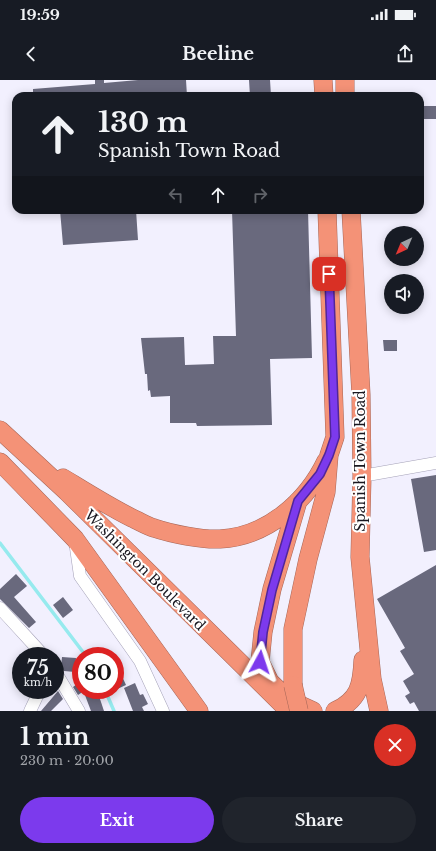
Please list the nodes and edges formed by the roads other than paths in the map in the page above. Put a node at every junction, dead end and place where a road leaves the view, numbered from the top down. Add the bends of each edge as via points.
1 (323, 80) edge
2 (345, 80) edge
3 (324, 92) edge
4 (345, 92) edge
5 (328, 214) edge
6 (351, 214) edge
7 (0, 430) edge
8 (29, 455) junction
9 (329, 455) junction
10 (0, 462) edge
11 (436, 463) edge
12 (362, 476) junction
13 (298, 501) junction
14 (75, 539) junction
15 (0, 608) edge
16 (366, 620) junction
17 (36, 647) edge
18 (64, 686) edge
19 (36, 699) edge
20 (30, 711) edge
21 (79, 711) edge
22 (163, 711) edge
23 (199, 711) edge
24 (289, 711) edge
25 (299, 711) edge
26 (313, 711) edge
27 (335, 711) edge
28 (379, 711) edge

1 - 3 highway
2 - 4 highway
5 - 9 highway, Spanish Town Road via 335,437
6 - 12 highway, Spanish Town Road
7 - 8 highway, Washington Boulevard
8 - 13 highway via 106,505 146,525 196,537 221,539 248,533 268,525
8 - 24 highway, Washington Boulevard
9 - 13 highway via 320,474
9 - 25 highway, Spanish Town Road, bridge via 326,492 293,629 293,685
10 - 14 highway, Washington Boulevard
11 - 12 street
12 - 16 highway, Spanish Town Road via 360,557
13 - 26 highway via 272,590 260,662 270,682 289,700
14 - 22 street via 80,576 140,661
14 - 23 highway, Washington Boulevard
15 - 17 street
16 - 27 highway via 362,680 354,698 347,706
16 - 28 highway, Spanish Town Road via 372,679
18 - 21 street
19 - 20 street

